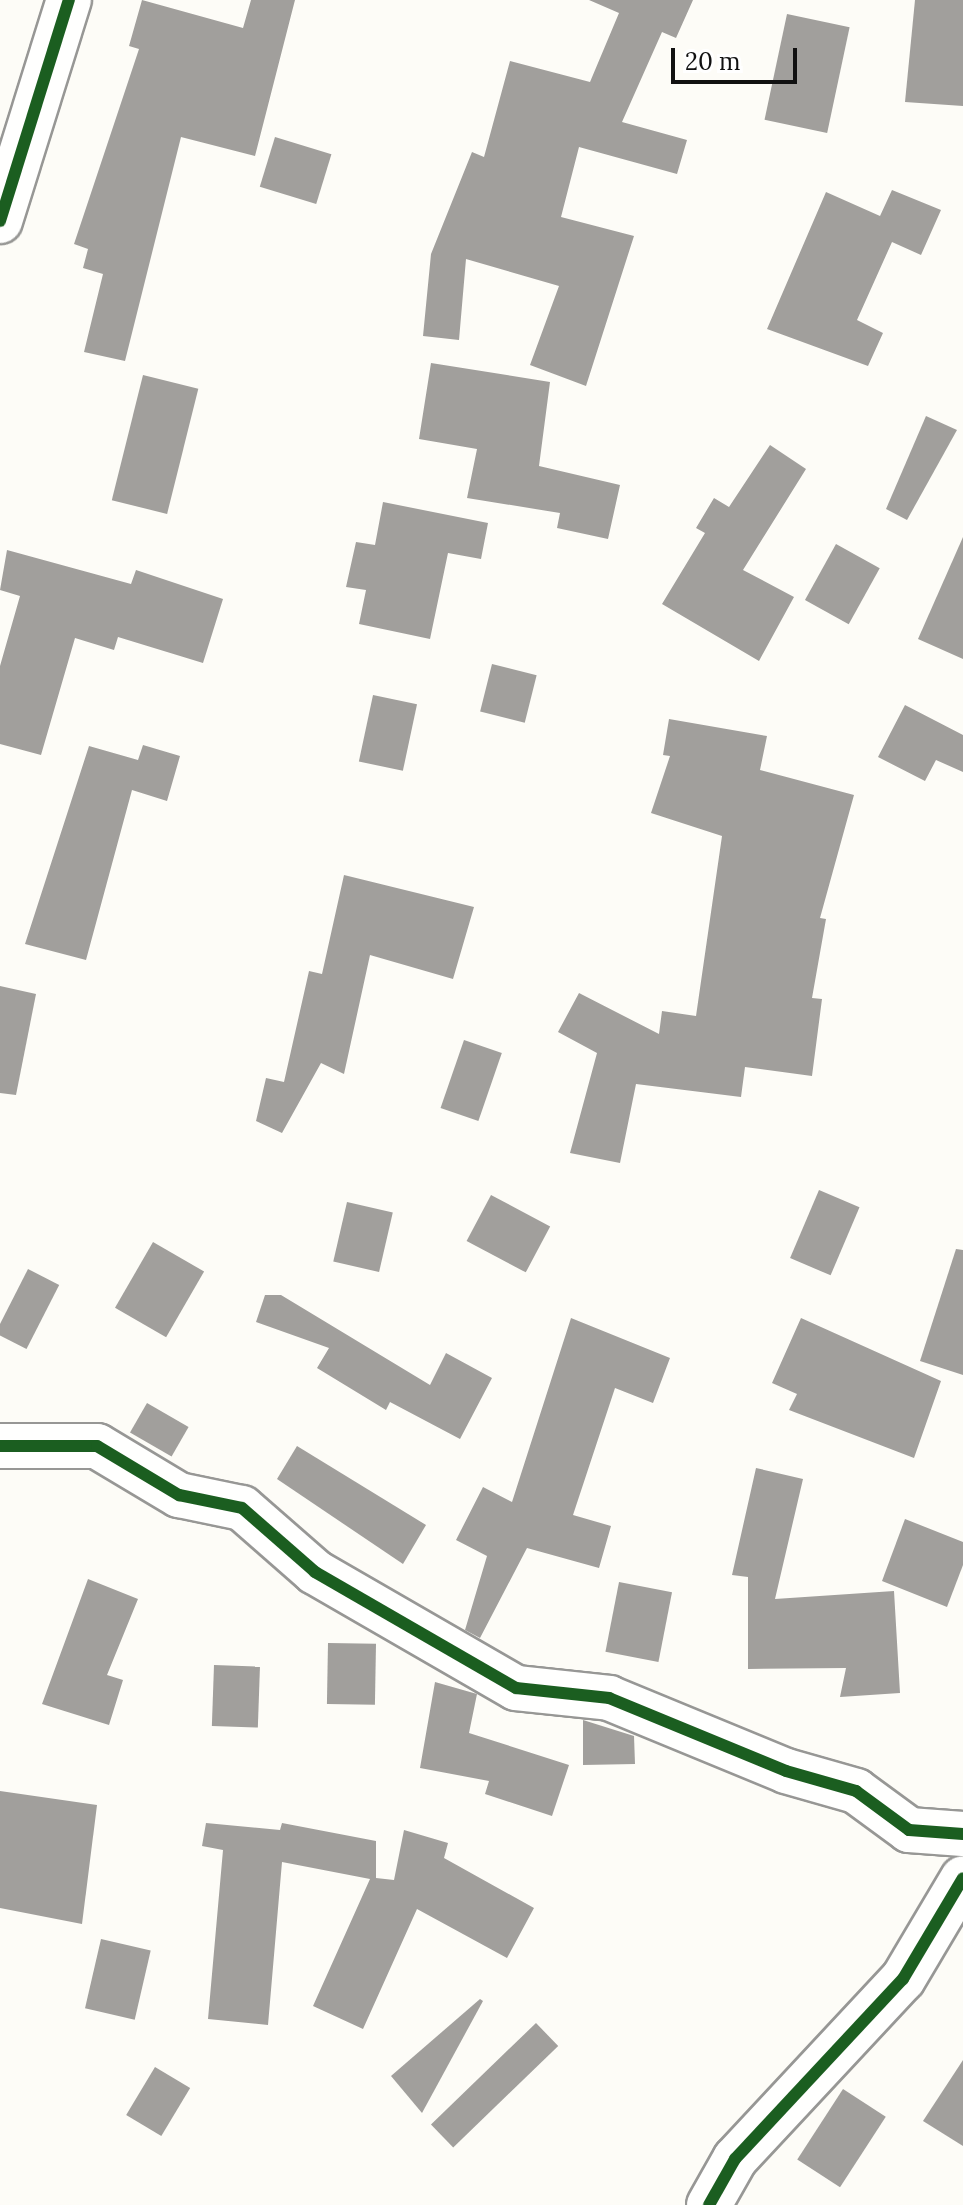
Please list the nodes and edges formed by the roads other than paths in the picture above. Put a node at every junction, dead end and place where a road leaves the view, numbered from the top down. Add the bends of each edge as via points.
1 (69, 0) edge
2 (0, 221) edge
3 (0, 1446) edge
4 (963, 1834) edge
5 (963, 1878) edge
6 (709, 2205) edge

1 - 2 street
3 - 4 street via 97,1446 179,1495 242,1508 315,1572 516,1688 609,1698 786,1771 856,1791 909,1830
5 - 6 street via 903,1979 735,2159

